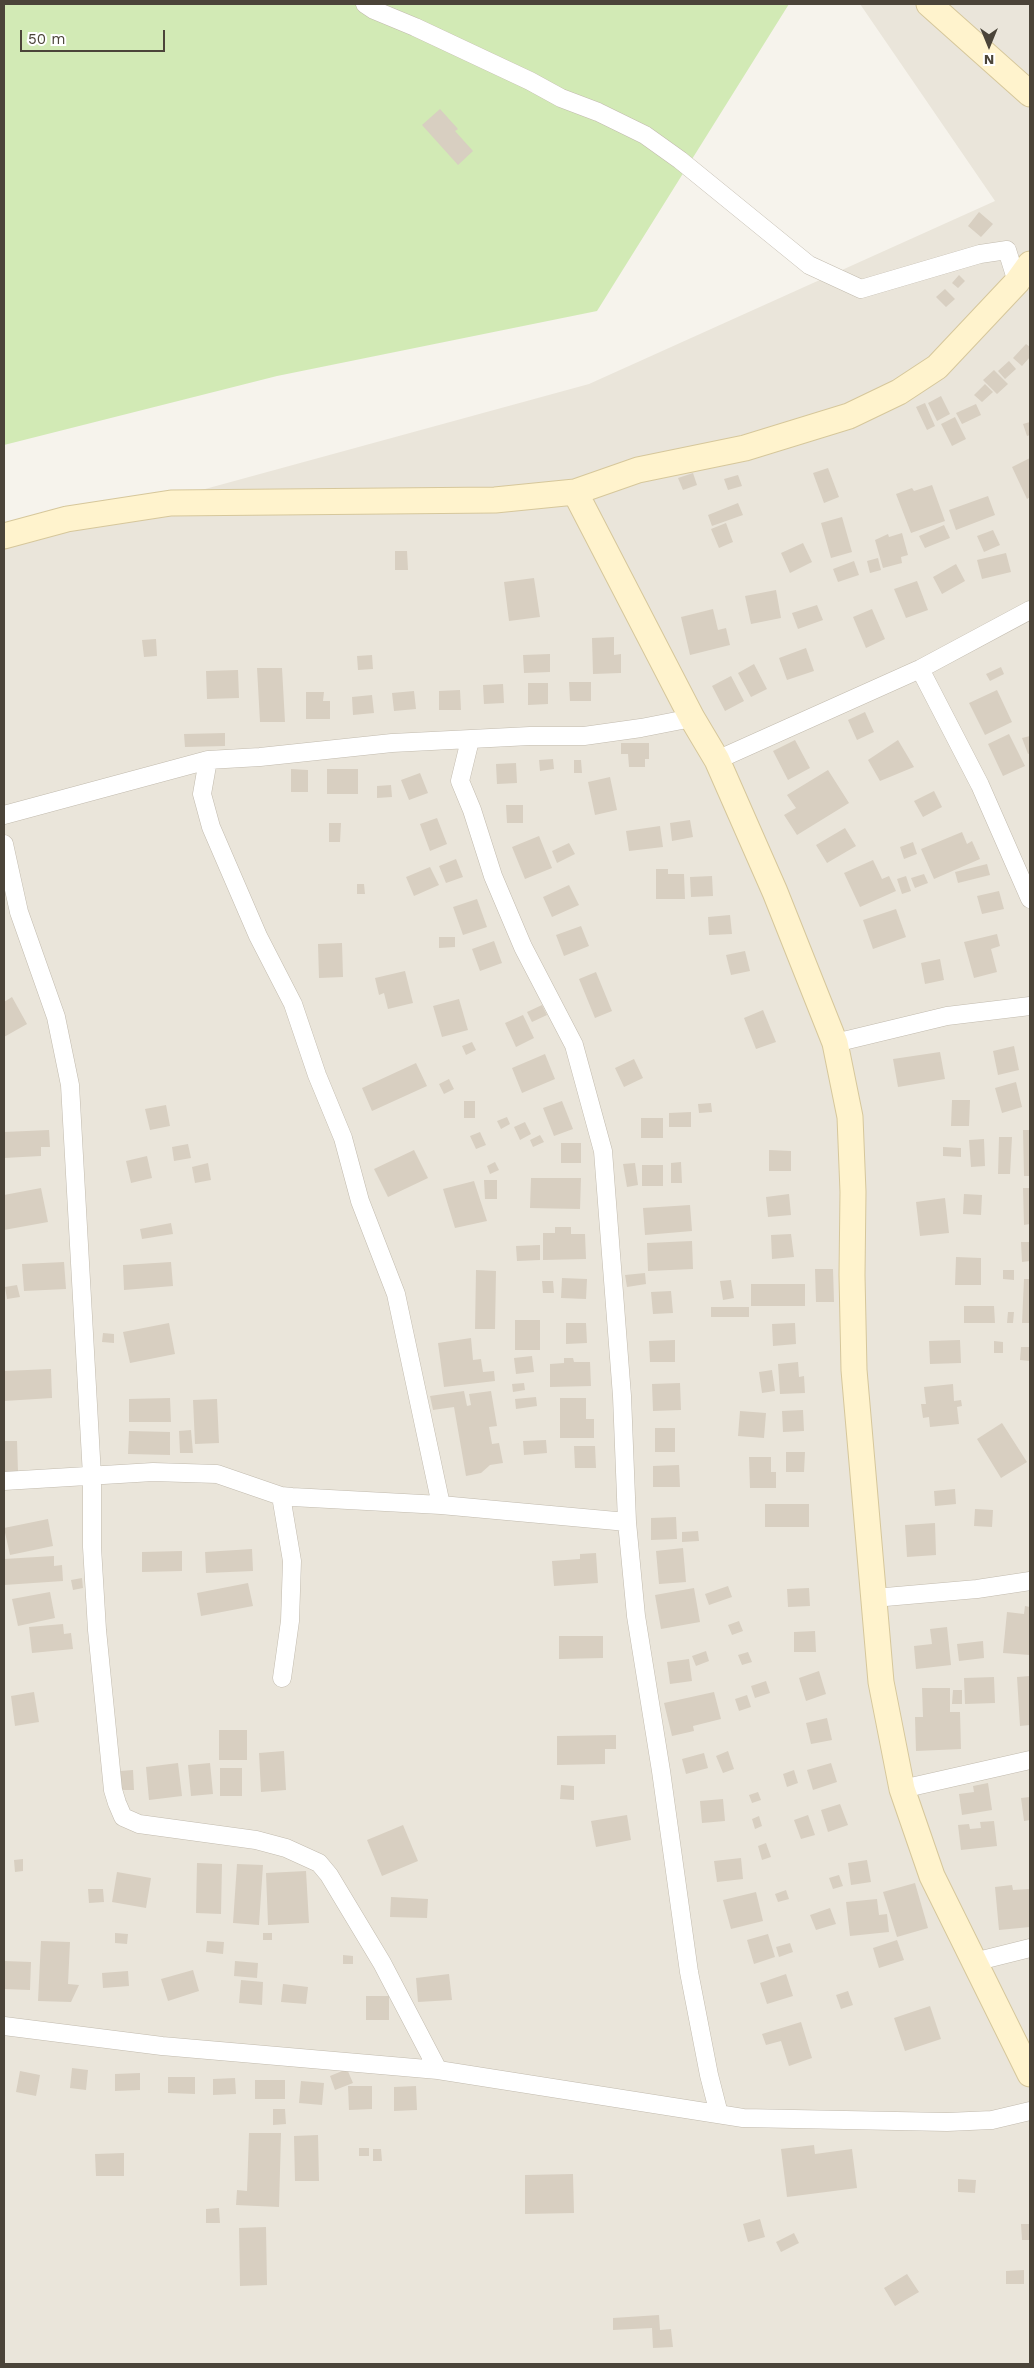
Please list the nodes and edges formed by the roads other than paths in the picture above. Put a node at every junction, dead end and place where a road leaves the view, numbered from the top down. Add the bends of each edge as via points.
1 (365, 4) edge
2 (929, 4) edge
3 (1030, 94) edge
4 (1024, 273) edge
5 (575, 492) junction
6 (4, 536) edge
7 (1030, 610) edge
8 (920, 669) junction
9 (692, 718) junction
10 (470, 740) junction
11 (208, 760) junction
12 (717, 760) junction
13 (4, 815) edge
14 (4, 844) edge
15 (1030, 899) edge
16 (1030, 1006) edge
17 (835, 1043) junction
18 (92, 1476) junction
19 (4, 1481) edge
20 (281, 1496) junction
21 (441, 1505) junction
22 (627, 1522) junction
23 (1030, 1581) edge
24 (874, 1598) junction
25 (282, 1678) dead end
26 (1030, 1760) edge
27 (902, 1789) junction
28 (1030, 1948) edge
29 (974, 1962) junction
30 (4, 2026) edge
31 (438, 2070) junction
32 (1030, 2074) edge
33 (1030, 2111) edge
34 (719, 2114) junction

1 - 4 street via 645,135 809,265 861,289 980,254 1007,250
2 - 3 street
4 - 5 street via 937,367 890,396 848,416 745,448 638,470
5 - 6 street via 495,500 171,503 67,519
5 - 9 street
7 - 8 street
8 - 12 street
8 - 15 street via 980,786
9 - 10 street via 584,736
9 - 12 street
10 - 11 street via 392,743
10 - 22 street via 460,781 493,876 523,947 574,1045 603,1151 622,1396
11 - 13 street
11 - 21 street via 202,794 211,827 258,936 293,1004 343,1138 360,1201 396,1294
12 - 17 street via 775,892
14 - 18 street via 19,912 56,1017 70,1085
16 - 17 street via 947,1016
17 - 24 street via 850,1117 854,1192 854,1370
18 - 19 street
18 - 20 street via 153,1472 217,1474
18 - 31 street via 96,1630 113,1790 123,1817 161,1828 256,1840 286,1848 320,1863 382,1963
20 - 21 street
20 - 25 street via 292,1561 290,1621
21 - 22 street
22 - 34 street via 636,1616 689,1972
23 - 24 street
24 - 27 street via 881,1682
26 - 27 street
27 - 29 street via 932,1876
28 - 29 street
29 - 32 street
30 - 31 street via 162,2046
31 - 34 street
33 - 34 street via 992,2120 947,2122 743,2118

